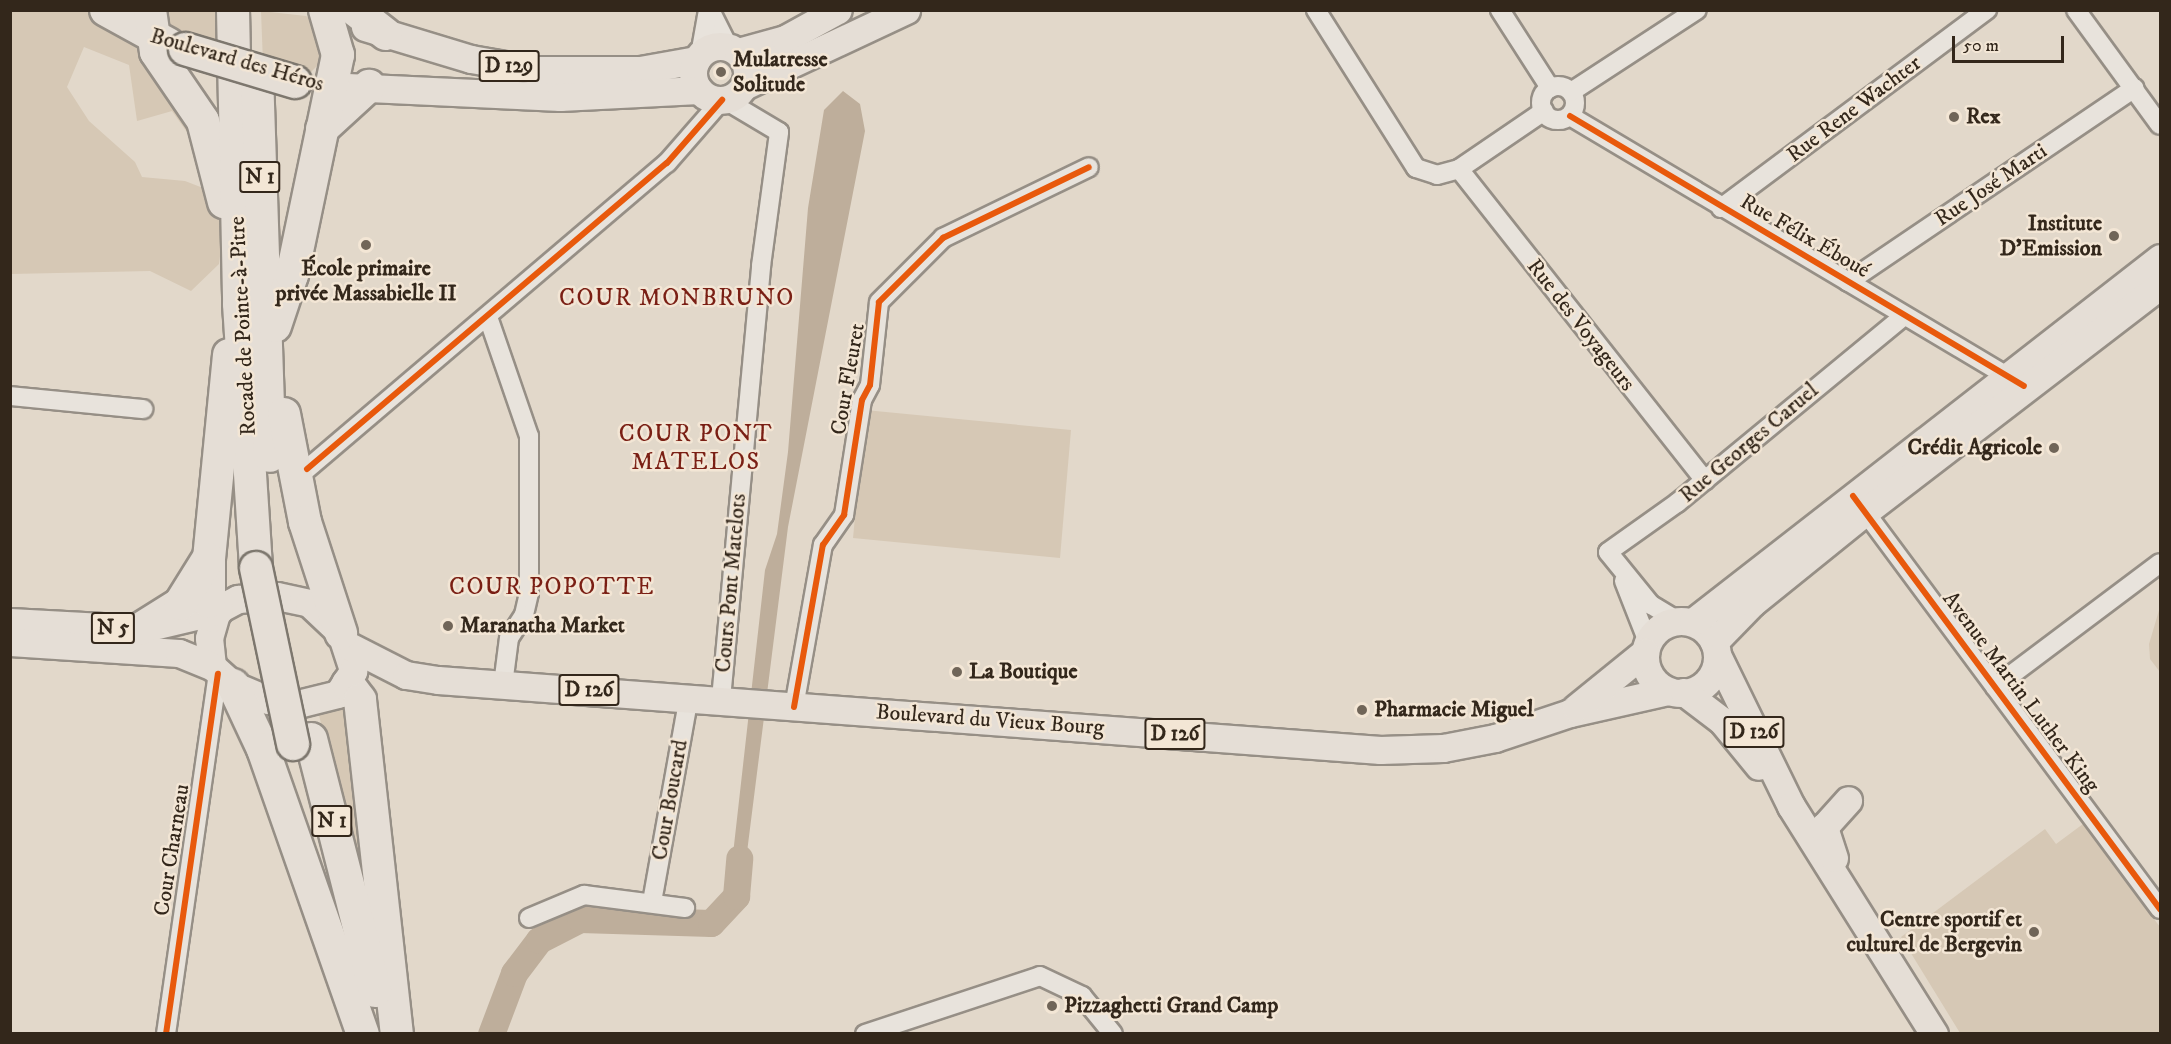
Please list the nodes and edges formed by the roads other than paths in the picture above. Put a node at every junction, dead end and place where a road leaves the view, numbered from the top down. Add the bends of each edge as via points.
1 (106, 10) edge
2 (234, 10) edge
3 (254, 10) edge
4 (709, 10) edge
5 (838, 10) edge
6 (906, 10) edge
7 (1316, 10) edge
8 (1500, 10) edge
9 (1987, 10) edge
10 (2076, 10) edge
11 (329, 12) edge
12 (1693, 12) edge
13 (151, 25) edge
14 (386, 34) joint
15 (733, 50) junction
16 (698, 57) junction
17 (369, 86) junction
18 (330, 87) junction
19 (1550, 88) junction
20 (2134, 88) junction
21 (1571, 92) junction
22 (721, 97) junction
23 (1544, 111) junction
24 (1569, 116) junction
25 (2160, 125) edge
26 (321, 130) junction
27 (1089, 167) dead end
28 (1459, 169) junction
29 (1721, 208) junction
30 (233, 249) junction
31 (2160, 258) edge
32 (1848, 282) junction
33 (2160, 285) edge
34 (237, 305) junction
35 (280, 309) junction
36 (1904, 316) junction
37 (488, 317) junction
38 (269, 344) junction
39 (2014, 380) junction
40 (270, 382) junction
41 (10, 396) edge
42 (143, 409) dead end
43 (283, 411) junction
44 (307, 469) dead end
45 (1705, 480) junction
46 (1859, 504) junction
47 (209, 559) junction
48 (2160, 563) edge
49 (266, 566) junction
50 (1620, 571) junction
51 (215, 614) junction
52 (10, 622) edge
53 (1686, 622) junction
54 (140, 629) junction
55 (344, 639) junction
56 (10, 642) edge
57 (1646, 647) junction
58 (1716, 649) junction
59 (221, 675) junction
60 (406, 675) junction
61 (350, 682) junction
62 (503, 685) junction
63 (1995, 687) junction
64 (1676, 692) junction
65 (689, 697) junction
66 (730, 701) junction
67 (785, 706) junction
68 (1570, 713) junction
69 (302, 741) junction
70 (1848, 800) dead end
71 (1791, 807) junction
72 (652, 902) junction
73 (685, 908) dead end
74 (2160, 909) edge
75 (530, 918) dead end
76 (335, 949) junction
77 (1895, 969) junction
78 (166, 1034) edge
79 (356, 1034) edge
80 (364, 1034) edge
81 (386, 1034) edge
82 (398, 1034) edge
83 (865, 1034) edge
84 (1113, 1034) edge
85 (1934, 1034) edge

1 - 13 highway, Boulevard des Héros
2 - 34 highway, Rocade de Pointe-à-Pitre / N 1
3 - 38 highway, Rocade de Pointe-à-Pitre / N 1
4 - 15 street
4 - 16 street
5 - 15 main road, D 129 via 785,39
6 - 22 main road, Boulevard des Héros / D 129
7 - 28 street via 1416,168 1437,175
8 - 19 street
9 - 29 street, Rue Rene Wachter
10 - 20 street
11 - 14 highway
11 - 18 highway via 338,43
12 - 21 street
13 - 18 highway, Boulevard des Héros, bridge via 185,49 295,82
13 - 30 highway via 203,122
14 - 16 main road, D 129 via 471,59 534,70 640,70
15 - 16 main road, D 129 via 713,47
15 - 22 main road via 746,65
16 - 22 main road via 693,74
17 - 18 main road, Boulevard des Héros / D 129
17 - 22 main road, Boulevard des Héros / D 129 via 561,97
17 - 26 highway
18 - 26 highway
19 - 21 street
19 - 23 street via 1542,98
20 - 25 street
20 - 32 street, Rue José Marti
21 - 24 street via 1575,104
22 - 37 street via 667,162
22 - 66 street, Cours Pont Matelots via 779,132 761,266
23 - 24 street via 1556,119
23 - 28 street
24 - 29 street, Rue Félix Éboué
26 - 35 highway
27 - 67 street, Cour Fleuret via 944,238 879,302 870,385 862,400 844,515 823,545
28 - 45 street, Rue des Voyageurs
29 - 32 street, Rue Félix Éboué
30 - 34 highway
30 - 34 highway
31 - 39 main road
32 - 36 street, Rue Félix Éboué
33 - 39 main road
34 - 47 highway
34 - 49 highway, Rocade de Pointe-à-Pitre / N 1
35 - 38 highway
35 - 43 highway
36 - 39 street, Rue Félix Éboué
36 - 45 street, Rue Georges Caruel
37 - 44 street
37 - 62 street via 529,436 529,592 524,615 509,638
38 - 40 highway, Rocade de Pointe-à-Pitre / N 1
39 - 46 main road
40 - 43 highway
40 - 49 highway, Rocade de Pointe-à-Pitre / N 1
41 - 42 street
43 - 55 highway via 305,522
45 - 50 street, Rue Georges Caruel via 1608,552
46 - 53 main road
46 - 58 main road via 1752,603
46 - 63 street, Avenue Martin Luther King
47 - 51 highway via 209,602
47 - 54 highway via 180,604
48 - 63 street
49 - 69 highway, N 1, bridge
50 - 53 street, Rue Georges Caruel via 1651,605
50 - 57 street, Rue Georges Caruel
51 - 54 main road, N 5
51 - 55 main road via 249,596 289,597 321,610
51 - 59 main road
52 - 54 main road, N 5
53 - 57 main road via 1665,624
53 - 58 main road
55 - 60 main road, Boulevard du Vieux Bourg / D 126
55 - 61 main road
56 - 59 main road, N 5 via 179,653
57 - 64 main road via 1650,675
57 - 68 main road, Boulevard du Vieux Bourg / D 126
58 - 64 main road via 1704,686
58 - 71 main road, D 126
59 - 61 main road via 268,700 298,704 326,699
59 - 76 highway via 263,749
59 - 78 street, Cour Charneau
60 - 61 main road, Boulevard du Vieux Bourg / D 126
60 - 62 main road, Boulevard du Vieux Bourg / D 126
61 - 82 highway via 360,700
62 - 65 main road, Boulevard du Vieux Bourg / D 126
63 - 74 street, Avenue Martin Luther King
64 - 68 main road, Boulevard du Vieux Bourg / D 126
64 - 71 main road, D 126 via 1722,721
65 - 66 main road, Boulevard du Vieux Bourg / D 126
65 - 72 street, Cour Boucard
66 - 67 main road, Boulevard du Vieux Bourg / D 126
67 - 68 main road, Boulevard du Vieux Bourg / D 126 via 1380,750 1474,742
69 - 80 highway, N 1
69 - 81 highway, N 1
70 - 77 main road via 1827,820 1824,837
71 - 77 main road, D 126
72 - 73 street
72 - 75 street via 584,895
76 - 79 highway
76 - 80 highway
77 - 85 main road, D 126
83 - 84 street via 1040,976 1082,996

